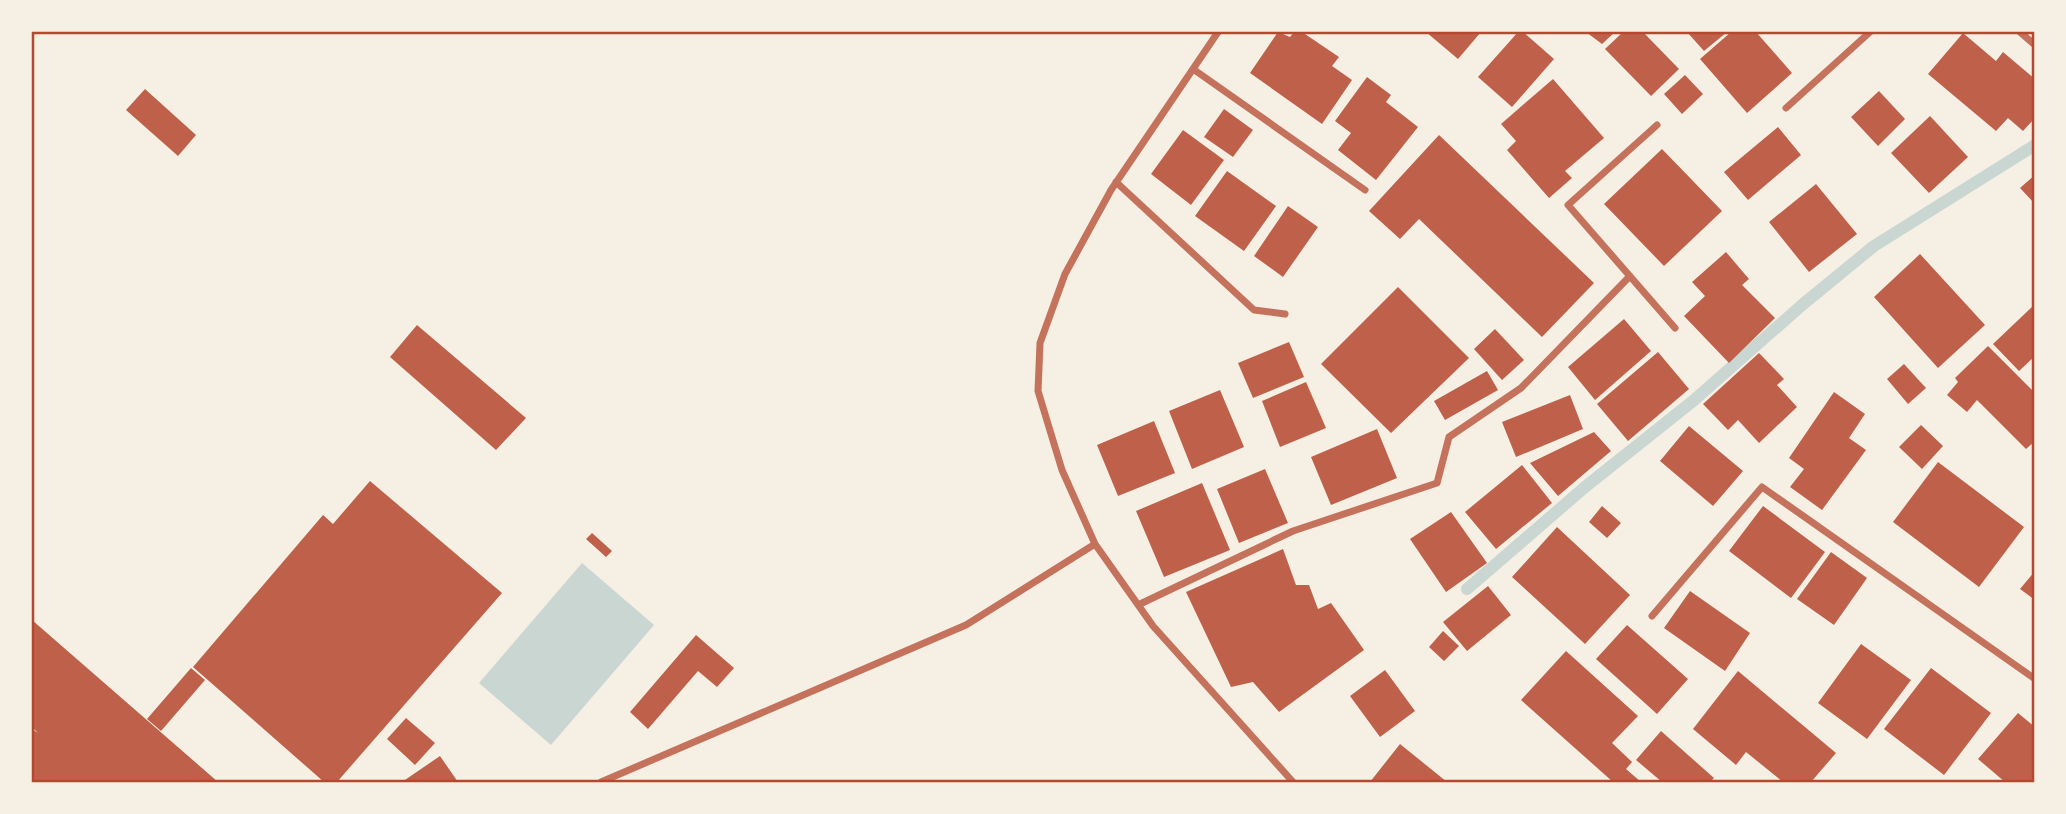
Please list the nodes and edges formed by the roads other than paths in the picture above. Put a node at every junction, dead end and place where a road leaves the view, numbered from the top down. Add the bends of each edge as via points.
1 (1218, 32) edge
2 (1870, 32) edge
3 (2020, 32) edge
4 (2035, 45) edge
5 (1192, 69) junction
6 (1786, 108) dead end
7 (1657, 125) dead end
8 (1116, 182) junction
9 (1364, 190) dead end
10 (1630, 275) junction
11 (1286, 314) dead end
12 (1675, 328) dead end
13 (1095, 544) junction
14 (1138, 605) junction
15 (1652, 616) dead end
16 (2035, 679) edge
17 (601, 782) edge
18 (1293, 782) edge

1 - 5 street
2 - 6 street
3 - 4 street
5 - 8 street
5 - 9 street
7 - 10 street via 1568,205
8 - 11 street via 1254,310
8 - 13 street via 1065,274 1040,343 1038,391 1062,470
10 - 12 street
10 - 14 street via 1521,388 1449,436 1437,483 1293,531
13 - 14 street
13 - 17 street via 966,625
14 - 18 street
15 - 16 street via 1762,487

